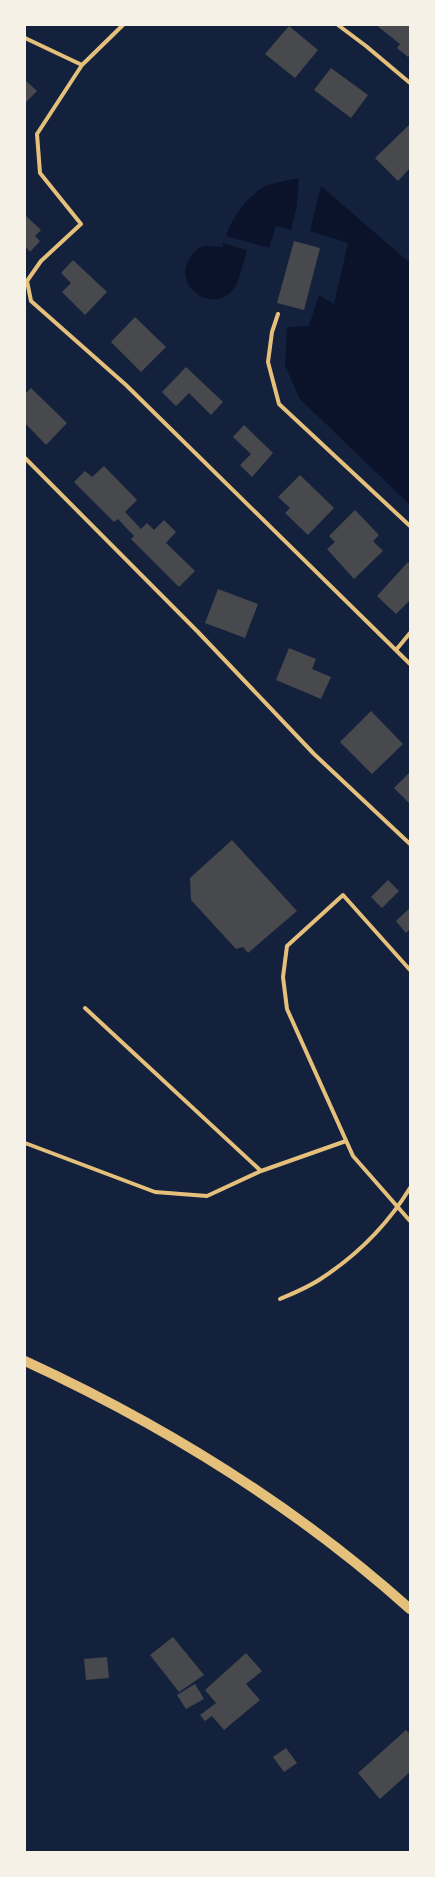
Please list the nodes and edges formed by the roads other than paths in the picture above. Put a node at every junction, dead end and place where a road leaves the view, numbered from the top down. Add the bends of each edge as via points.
1 (123, 25) edge
2 (338, 25) edge
3 (25, 38) edge
4 (82, 65) junction
5 (410, 83) edge
6 (278, 314) dead end
7 (25, 458) edge
8 (410, 526) edge
9 (410, 632) edge
10 (396, 650) junction
11 (410, 664) edge
12 (410, 844) edge
13 (410, 970) edge
14 (85, 1008) dead end
15 (346, 1141) junction
16 (25, 1143) edge
17 (261, 1171) junction
18 (410, 1188) edge
19 (398, 1207) junction
20 (410, 1221) edge
21 (280, 1299) dead end
22 (25, 1362) edge
23 (410, 1609) edge

1 - 4 lane
2 - 5 lane
3 - 4 lane
4 - 10 lane via 37,134 40,173 81,224 41,261 27,281 31,301 126,385
6 - 8 lane via 268,362 279,404
7 - 12 lane via 314,754
9 - 10 lane
10 - 11 lane
13 - 15 lane via 343,895 287,946 283,977 287,1009
14 - 17 lane
15 - 17 lane
15 - 19 lane via 353,1156
16 - 17 lane via 155,1192 207,1196
18 - 19 lane
19 - 20 lane
19 - 21 lane via 360,1249 321,1279
22 - 23 main road via 153,1425 257,1489 330,1542

